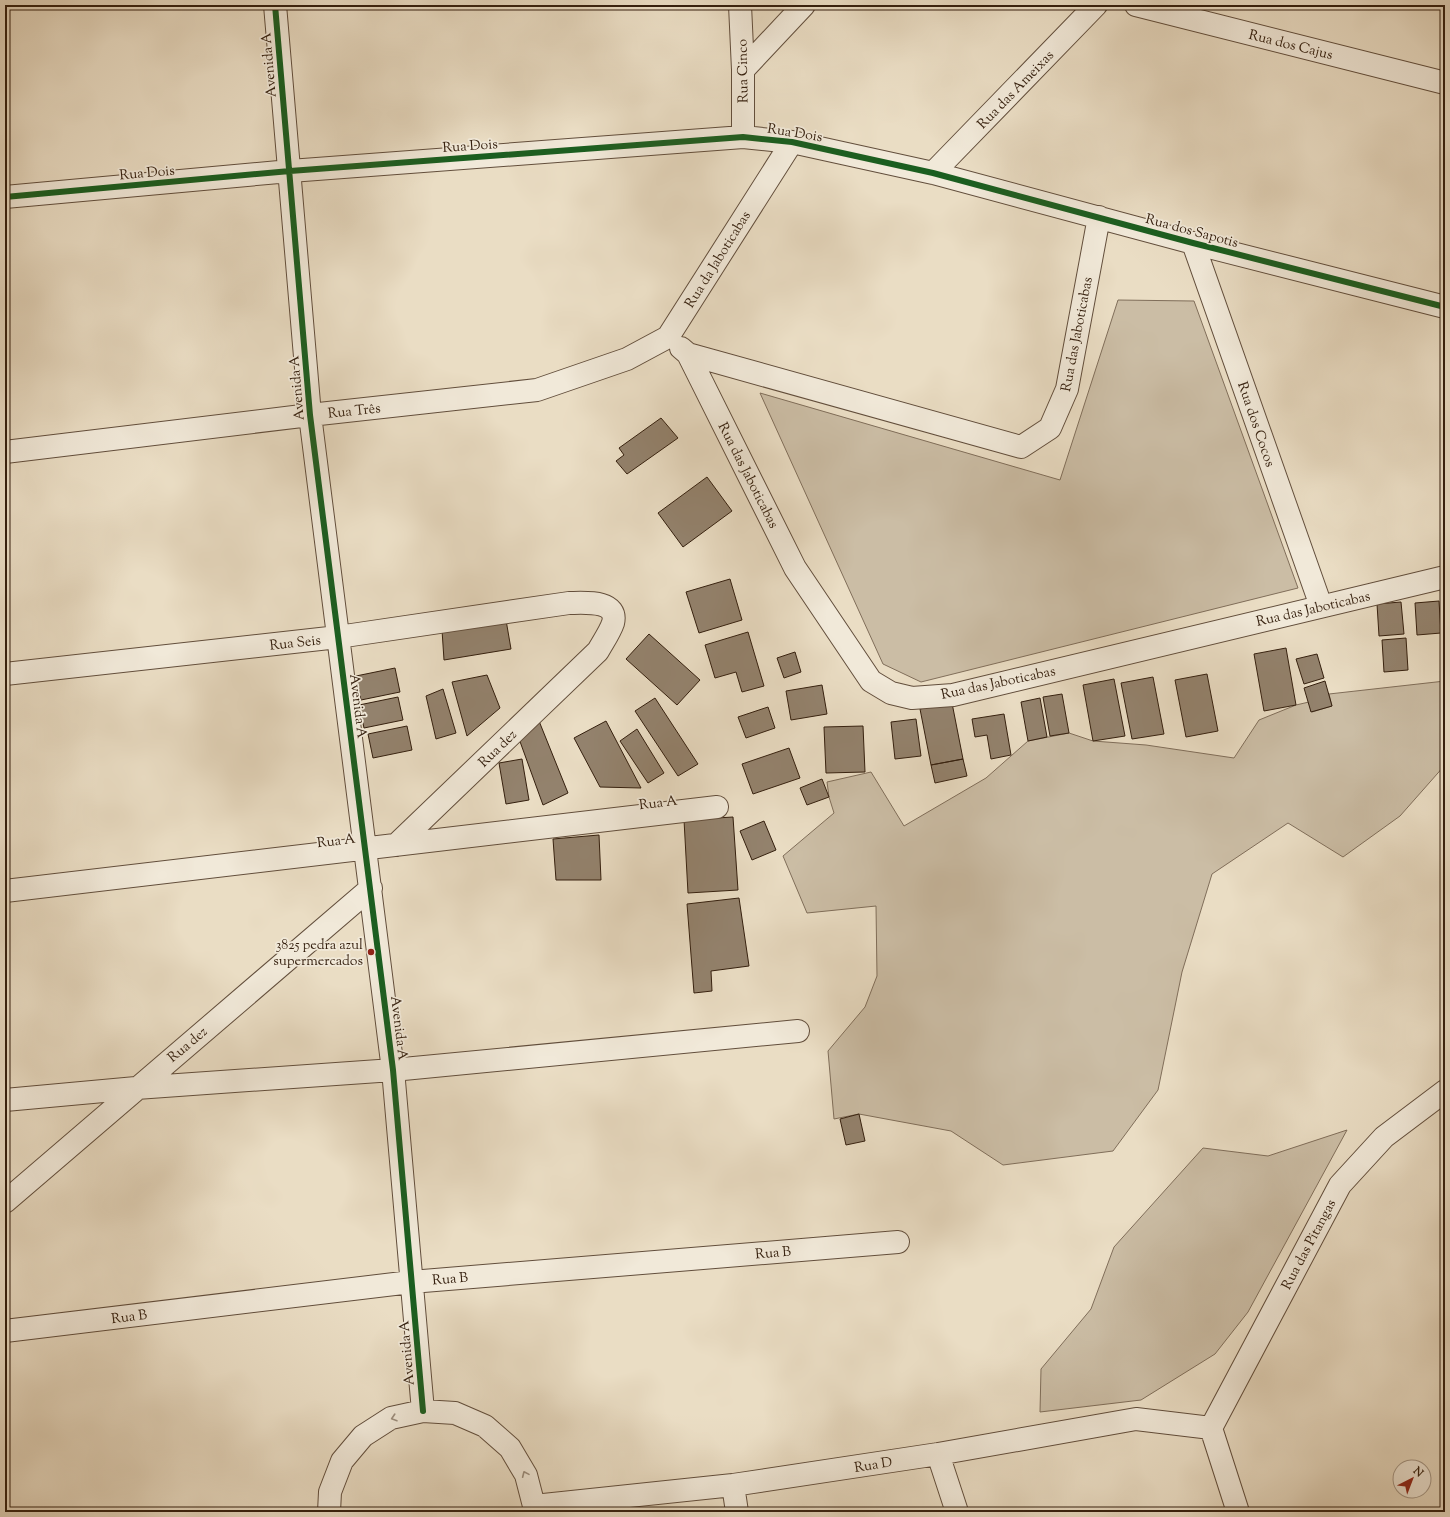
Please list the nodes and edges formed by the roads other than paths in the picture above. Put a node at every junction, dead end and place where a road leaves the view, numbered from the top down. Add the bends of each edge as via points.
1 (275, 5) edge
2 (740, 5) edge
3 (804, 5) edge
4 (1096, 5) edge
5 (1136, 5) edge
6 (742, 70) junction
7 (1445, 82) edge
8 (743, 137) junction
9 (792, 142) junction
10 (290, 171) junction
11 (934, 173) junction
12 (5, 197) edge
13 (1099, 217) junction
14 (1193, 242) junction
15 (1445, 307) edge
16 (668, 336) junction
17 (688, 354) junction
18 (627, 359) joint
19 (310, 415) junction
20 (5, 452) edge
21 (1445, 577) edge
22 (1321, 606) junction
23 (338, 637) junction
24 (598, 651) joint
25 (5, 674) edge
26 (717, 807) dead end
27 (396, 845) junction
28 (366, 849) junction
29 (370, 888) junction
30 (5, 891) edge
31 (798, 1031) dead end
32 (393, 1070) junction
33 (136, 1088) junction
34 (1445, 1091) edge
35 (5, 1100) edge
36 (5, 1202) edge
37 (898, 1242) dead end
38 (411, 1282) junction
39 (5, 1331) edge
40 (423, 1411) junction
41 (1211, 1428) junction
42 (938, 1454) junction
43 (733, 1485) junction
44 (534, 1509) edge
45 (329, 1512) edge
46 (737, 1512) edge
47 (957, 1512) edge
48 (1238, 1512) edge

1 - 10 street, Avenida A
2 - 6 street, Rua Cinco
3 - 6 street
4 - 11 street, Rua das Ameixas
5 - 7 street, Rua dos Cajus
6 - 8 street, Rua Cinco
8 - 9 street, Rua Dois
8 - 10 street, Rua Dois
9 - 11 street, Rua Dois
9 - 16 street, Rua da Jaboticabas
10 - 12 street, Rua Dois
10 - 19 street, Avenida A
11 - 13 street, Rua dos Sapotis
13 - 14 street, Rua dos Sapotis
13 - 17 street, Rua das Jaboticabas via 1067,389 1050,428 1020,447
14 - 15 street, Rua dos Sapotis
14 - 22 street, Rua dos Cocos
16 - 17 street, Rua das Jaboticabas
16 - 18 street, Rua da Jaboticabas
17 - 22 street, Rua das Jaboticabas via 795,568 871,681 891,693 912,698 953,695
18 - 19 street, Rua Três via 537,390
19 - 20 street, Rua Três
19 - 23 street, Avenida A
21 - 22 street, Rua das Jaboticabas
23 - 24 street, Rua Seis via 590,602 601,604 612,613 613,622
23 - 25 street, Rua Seis
23 - 28 street, Avenida A
24 - 27 street, Rua dez
26 - 27 street, Rua A
27 - 28 street, Rua A
28 - 29 street, Avenida A
28 - 30 street, Rua A
29 - 32 street, Avenida A
29 - 33 street, Rua dez
31 - 32 street
32 - 33 street
32 - 38 street, Avenida A
33 - 35 street
33 - 36 street, Rua dez
34 - 41 street, Rua das Pitangas via 1384,1136 1340,1185
37 - 38 street, Rua B
38 - 39 street, Rua B
38 - 40 street, Avenida A
44 -> 40 street, Rua D via 526,1475 510,1448 485,1426 455,1413
40 -> 45 street, Rua D via 391,1418 363,1436 342,1461 330,1492
41 - 42 street, Rua D via 1136,1419
41 - 48 street
42 - 43 street, Rua D
42 - 47 street
43 - 44 street, Rua D
43 - 46 street

